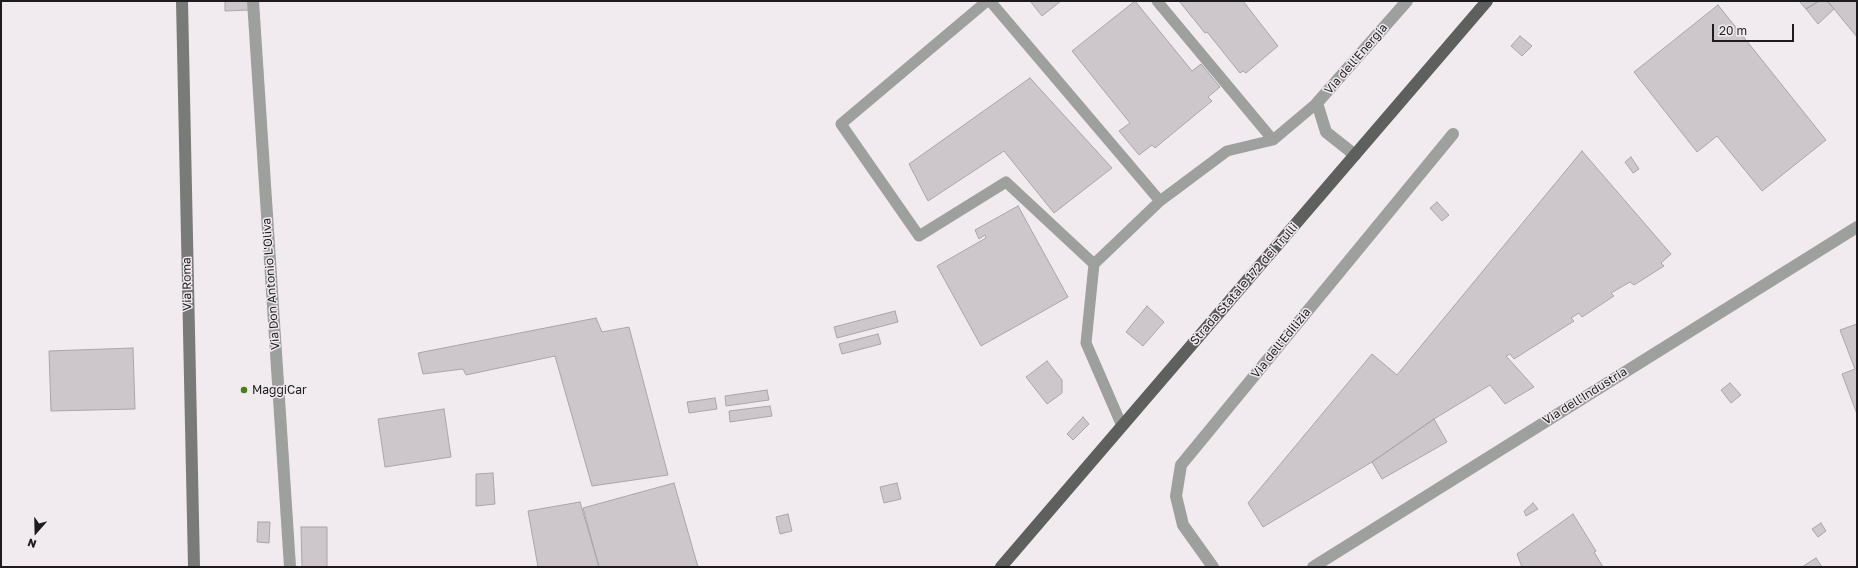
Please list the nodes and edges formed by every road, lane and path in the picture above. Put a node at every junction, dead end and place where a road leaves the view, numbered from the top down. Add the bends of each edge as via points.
1 (182, 1) edge
2 (253, 1) edge
3 (989, 1) edge
4 (1157, 1) edge
5 (1407, 1) edge
6 (1487, 1) edge
7 (1317, 103) junction
8 (1453, 134) dead end
9 (1272, 140) junction
10 (1355, 155) junction
11 (1160, 201) junction
12 (1857, 227) edge
13 (1094, 264) junction
14 (1122, 426) junction
15 (1321, 565) edge
16 (194, 567) edge
17 (290, 567) edge
18 (1002, 567) edge
19 (1213, 567) edge

1 - 16 street, Via Roma
2 - 17 street, Via Don Antonio L'Oliva
3 - 11 lane
3 - 13 lane via 841,124 919,236 1006,182
4 - 9 lane
5 - 7 street, Via dell'Energia
6 - 10 main road, Strada Statale 172 dei Trulli
7 - 9 lane
7 - 10 street, Via dell'Energia via 1326,132
8 - 19 street, Via dell'Edilizia via 1181,465 1176,496 1183,525
9 - 11 lane via 1227,151
10 - 14 main road, Strada Statale 172 dei Trulli
11 - 13 lane
12 - 15 street, Via dell'Industria
13 - 14 lane via 1086,343
14 - 18 main road, Strada Statale 172 dei Trulli

